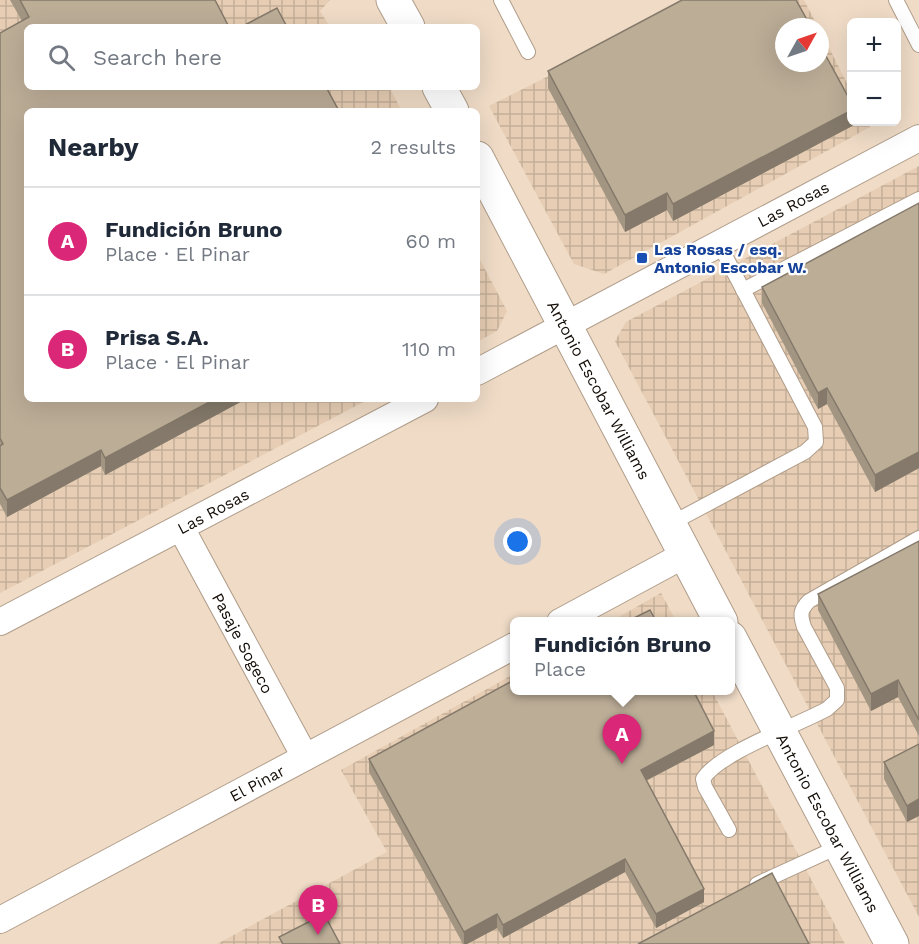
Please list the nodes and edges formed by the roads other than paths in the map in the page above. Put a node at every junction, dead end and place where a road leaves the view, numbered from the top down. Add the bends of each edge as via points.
1 (393, 0) edge
2 (501, 0) edge
3 (896, 0) edge
4 (406, 24) edge
5 (919, 45) edge
6 (528, 52) dead end
7 (441, 90) edge
8 (450, 108) edge
9 (919, 138) edge
10 (480, 164) edge
11 (919, 199) edge
12 (719, 244) junction
13 (743, 290) junction
14 (565, 325) junction
15 (480, 370) edge
16 (419, 402) edge
17 (670, 524) junction
18 (181, 528) junction
19 (919, 538) edge
20 (686, 554) junction
21 (568, 617) edge
22 (719, 617) edge
23 (0, 622) edge
24 (735, 647) edge
25 (510, 648) edge
26 (779, 731) junction
27 (305, 757) junction
28 (729, 830) dead end
29 (840, 846) junction
30 (747, 890) edge
31 (0, 920) edge
32 (892, 944) edge

1 - 4 street
2 - 6 lane
3 - 5 lane
7 - 8 street
9 - 12 street, Las Rosas
10 - 14 street, Antonio Escobar Williams
11 - 13 lane
12 - 13 lane
12 - 14 street, Las Rosas
13 - 17 lane via 815,427 816,442 805,453
14 - 15 street, Las Rosas
14 - 17 street, Antonio Escobar Williams
16 - 18 street, Las Rosas
17 - 20 street, Antonio Escobar Williams
18 - 23 street, Las Rosas
18 - 27 street, Pasaje Sogeco
19 - 26 lane via 802,608 804,627 837,688 837,700 821,712
20 - 21 street
20 - 22 street, Antonio Escobar Williams
24 - 26 street, Antonio Escobar Williams
25 - 27 street, El Pinar
26 - 28 lane via 703,779
26 - 29 street, Antonio Escobar Williams
27 - 31 street, El Pinar
29 - 30 lane
29 - 32 street, Antonio Escobar Williams

